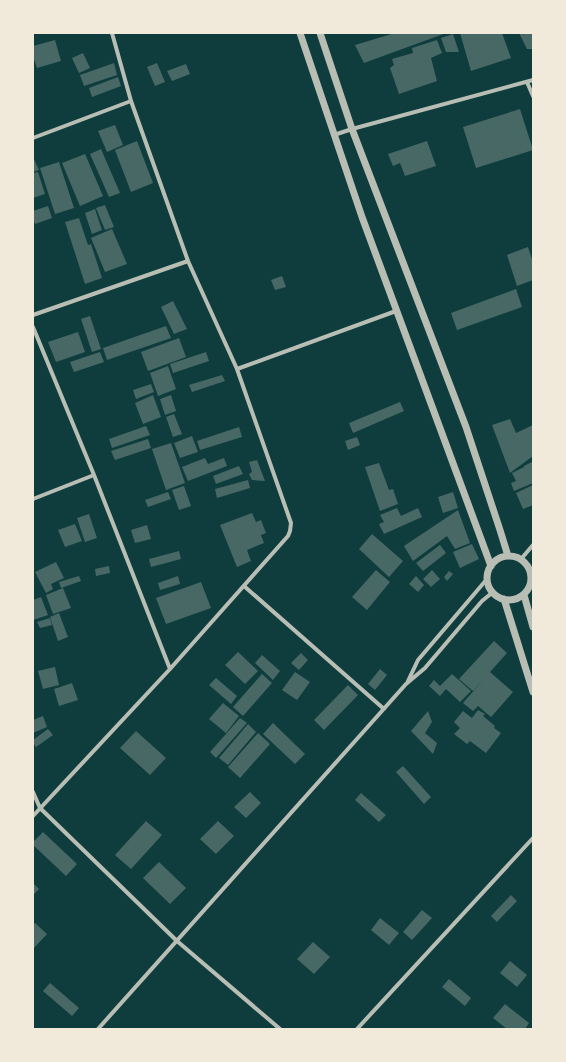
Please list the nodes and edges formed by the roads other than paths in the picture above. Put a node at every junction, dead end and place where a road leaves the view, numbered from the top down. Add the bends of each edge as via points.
1 (112, 33) edge
2 (300, 33) edge
3 (320, 33) edge
4 (533, 80) edge
5 (527, 82) junction
6 (533, 96) edge
7 (131, 101) junction
8 (352, 129) junction
9 (334, 136) junction
10 (33, 138) edge
11 (188, 261) junction
12 (396, 310) junction
13 (33, 315) edge
14 (33, 327) edge
15 (237, 369) junction
16 (94, 475) junction
17 (33, 499) edge
18 (533, 545) edge
19 (508, 556) junction
20 (521, 559) junction
21 (491, 566) junction
22 (532, 575) edge
23 (488, 579) junction
24 (244, 586) junction
25 (493, 592) junction
26 (524, 595) junction
27 (504, 599) junction
28 (533, 627) edge
29 (170, 669) junction
30 (406, 684) junction
31 (533, 692) edge
32 (384, 709) junction
33 (33, 792) edge
34 (40, 808) junction
35 (33, 816) edge
36 (533, 838) edge
37 (177, 941) junction
38 (98, 1029) edge
39 (280, 1029) edge
40 (357, 1029) edge

1 - 7 street
2 - 9 street
3 - 8 street
4 - 5 street
5 - 6 street
5 - 8 street
7 - 10 street
7 - 11 street
8 - 9 street
8 - 19 street via 466,427
9 - 12 street
11 - 13 street
11 - 15 street
12 - 15 street
12 - 21 street
14 - 16 street
15 - 24 street via 291,522 288,536
16 - 17 street
16 - 29 street
18 - 20 street
19 - 20 street
19 - 21 street via 495,561
20 - 22 street
21 - 23 street
22 - 26 street via 531,583
23 - 25 street
23 - 30 street via 418,660
24 - 29 street
24 - 32 street
25 - 27 street
25 - 30 street via 482,601 425,668
26 - 27 street via 511,600
26 - 28 street
27 - 31 street
29 - 34 street
30 - 32 street
32 - 37 street
33 - 34 street
34 - 35 street
34 - 37 street
36 - 40 street
37 - 38 street
37 - 39 street

